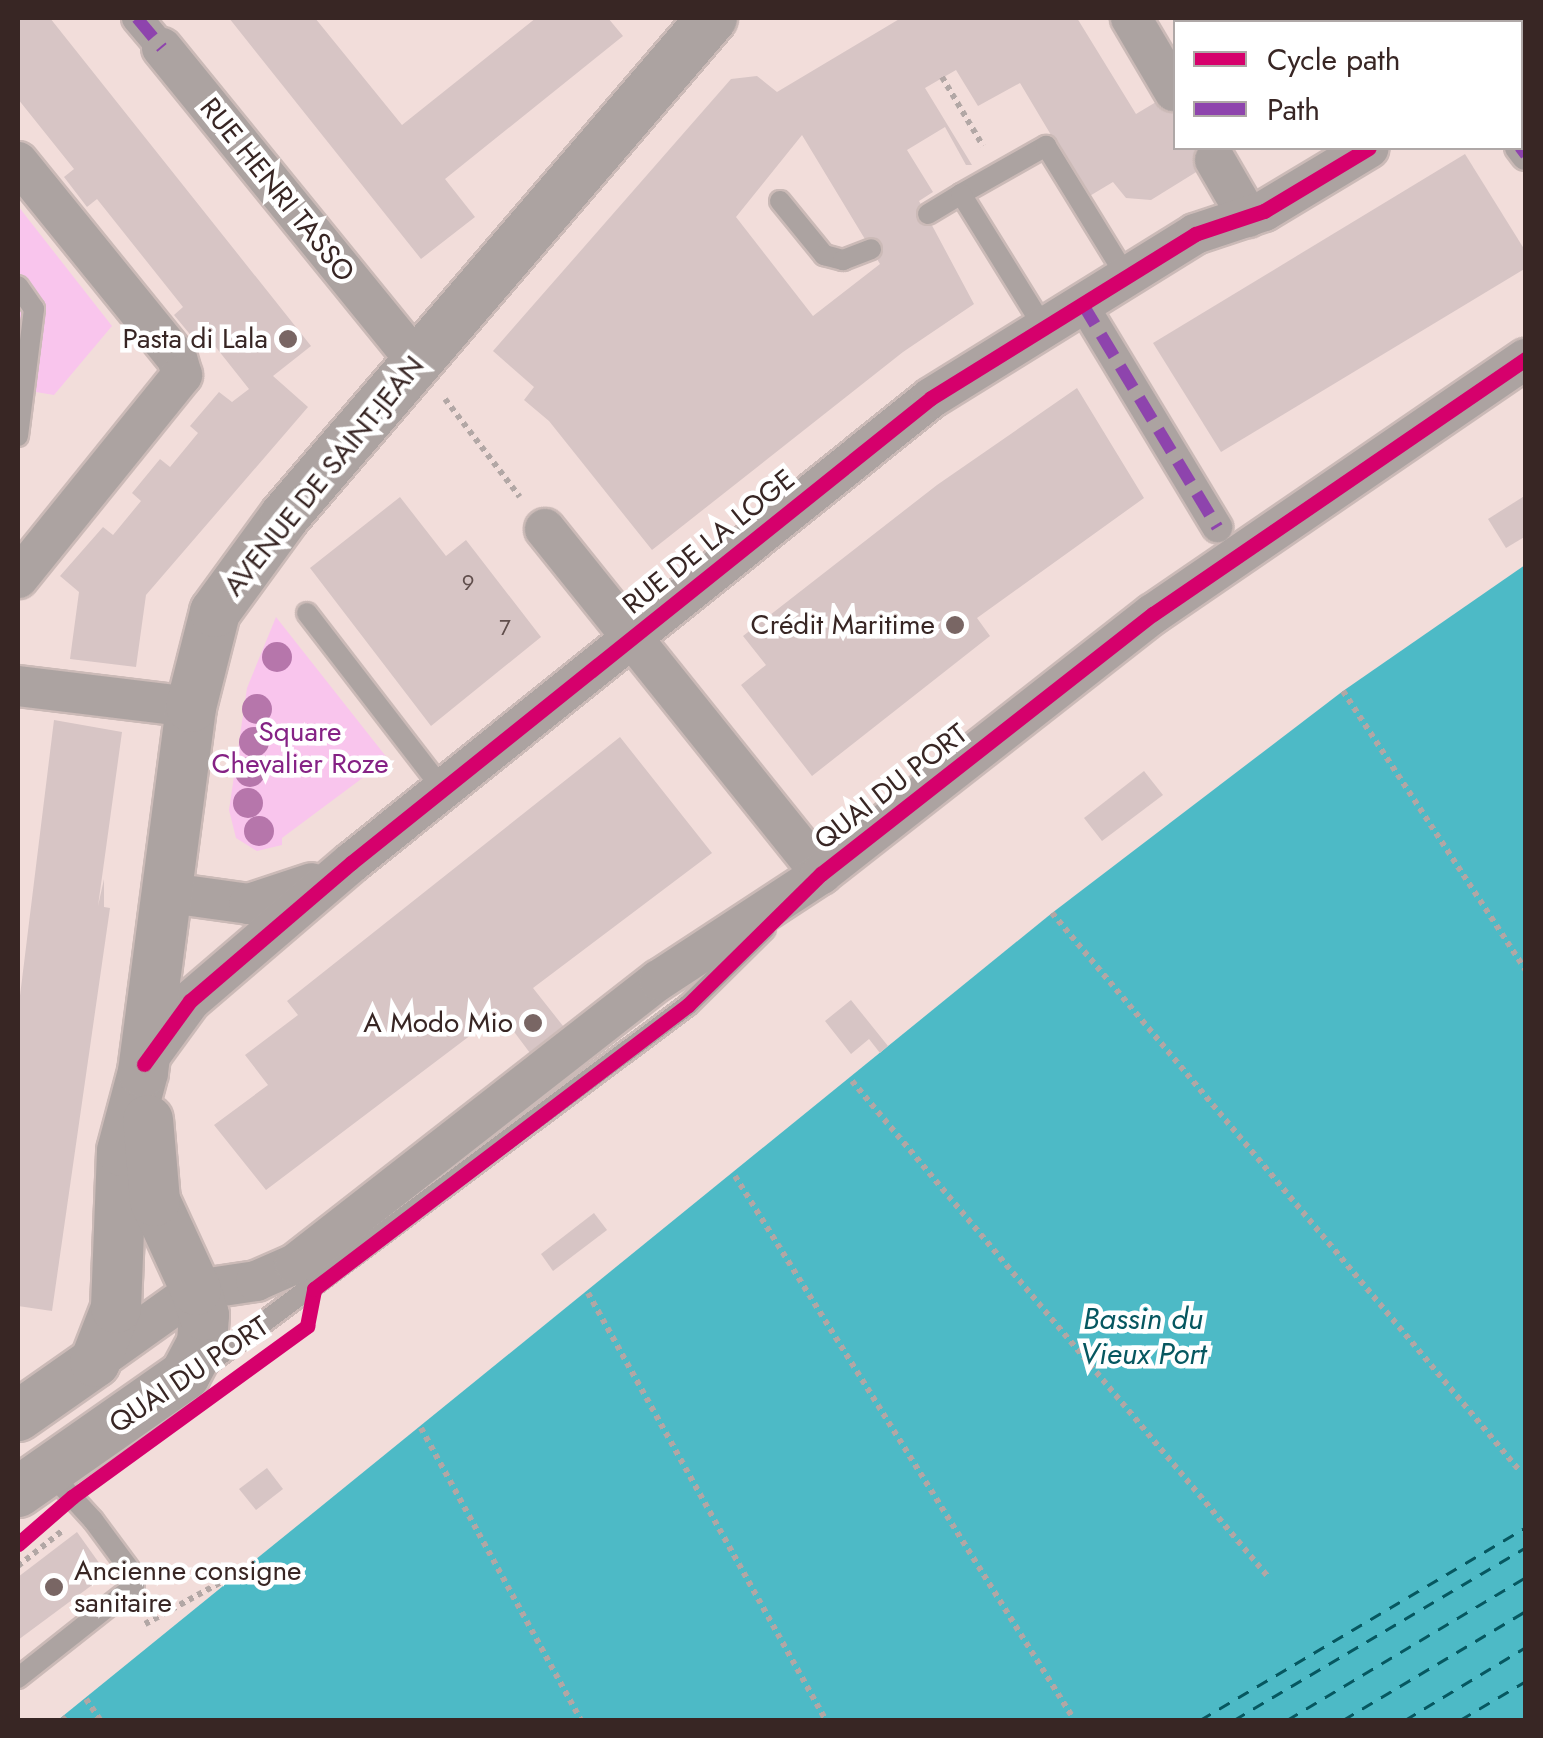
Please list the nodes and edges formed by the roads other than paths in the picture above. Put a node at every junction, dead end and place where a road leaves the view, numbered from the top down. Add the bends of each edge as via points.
1 (688, 18) edge
2 (712, 18) edge
3 (1131, 18) edge
4 (150, 33) edge
5 (658, 77) junction
6 (1173, 88) edge
7 (1366, 150) edge
8 (1215, 160) dead end
9 (18, 162) edge
10 (961, 194) junction
11 (780, 202) dead end
12 (928, 214) dead end
13 (1248, 217) junction
14 (871, 250) dead end
15 (1126, 276) junction
16 (18, 286) edge
17 (1082, 303) junction
18 (1043, 326) junction
19 (1526, 359) edge
20 (417, 362) junction
21 (18, 436) edge
22 (1217, 527) dead end
23 (545, 530) road end
24 (18, 578) edge
25 (306, 613) dead end
26 (630, 637) junction
27 (18, 686) edge
28 (191, 707) junction
29 (442, 788) junction
30 (352, 863) junction
31 (821, 874) junction
32 (170, 893) junction
33 (144, 1068) junction
34 (196, 1290) junction
35 (94, 1362) junction
36 (186, 1375) junction
37 (18, 1416) edge
38 (56, 1493) edge
39 (18, 1678) edge

1 - 5 street, AVENUE DE SAINT-JEAN
2 - 5 street, AVENUE DE SAINT-JEAN
3 - 6 street
4 - 20 street, RUE HENRI TASSO
5 - 20 street, AVENUE DE SAINT-JEAN
7 - 13 street, RUE DE LA LOGE
8 - 13 street
9 - 24 street via 178,358 182,375
10 - 12 lane
10 - 15 lane via 1046,146
10 - 18 lane
11 - 14 lane via 824,255 842,260
13 - 15 street, RUE DE LA LOGE via 1195,234
15 - 17 street, RUE DE LA LOGE
16 - 21 lane via 34,309
17 - 18 street, RUE DE LA LOGE
17 - 22 street
18 - 26 street, RUE DE LA LOGE via 931,398
19 - 31 street, QUAI DU PORT via 1153,614
20 - 28 street, AVENUE DE SAINT-JEAN via 233,584 215,612
23 - 26 street
25 - 29 lane
26 - 29 street, RUE DE LA LOGE
26 - 31 street
27 - 28 street
28 - 32 street, AVENUE DE SAINT-JEAN
29 - 30 street, RUE DE LA LOGE
30 - 32 street, RUE DE LA LOGE via 283,898 248,904
30 - 33 street, RUE DE LA LOGE via 190,1001
31 - 34 street, QUAI DU PORT via 659,980 295,1264 256,1281
31 - 36 lane, QUAI DU PORT via 688,1005 314,1289
32 - 33 street, AVENUE DE SAINT-JEAN
33 - 34 street, AVENUE DE SAINT-JEAN via 155,1201
33 - 35 street, AVENUE DE SAINT-JEAN via 118,1188 116,1308
34 - 35 street, QUAI DU PORT
34 - 36 street, AVENUE DE SAINT-JEAN via 204,1332
35 - 37 street, QUAI DU PORT
36 - 38 street, QUAI DU PORT
38 - 39 lane via 133,1574 134,1586

